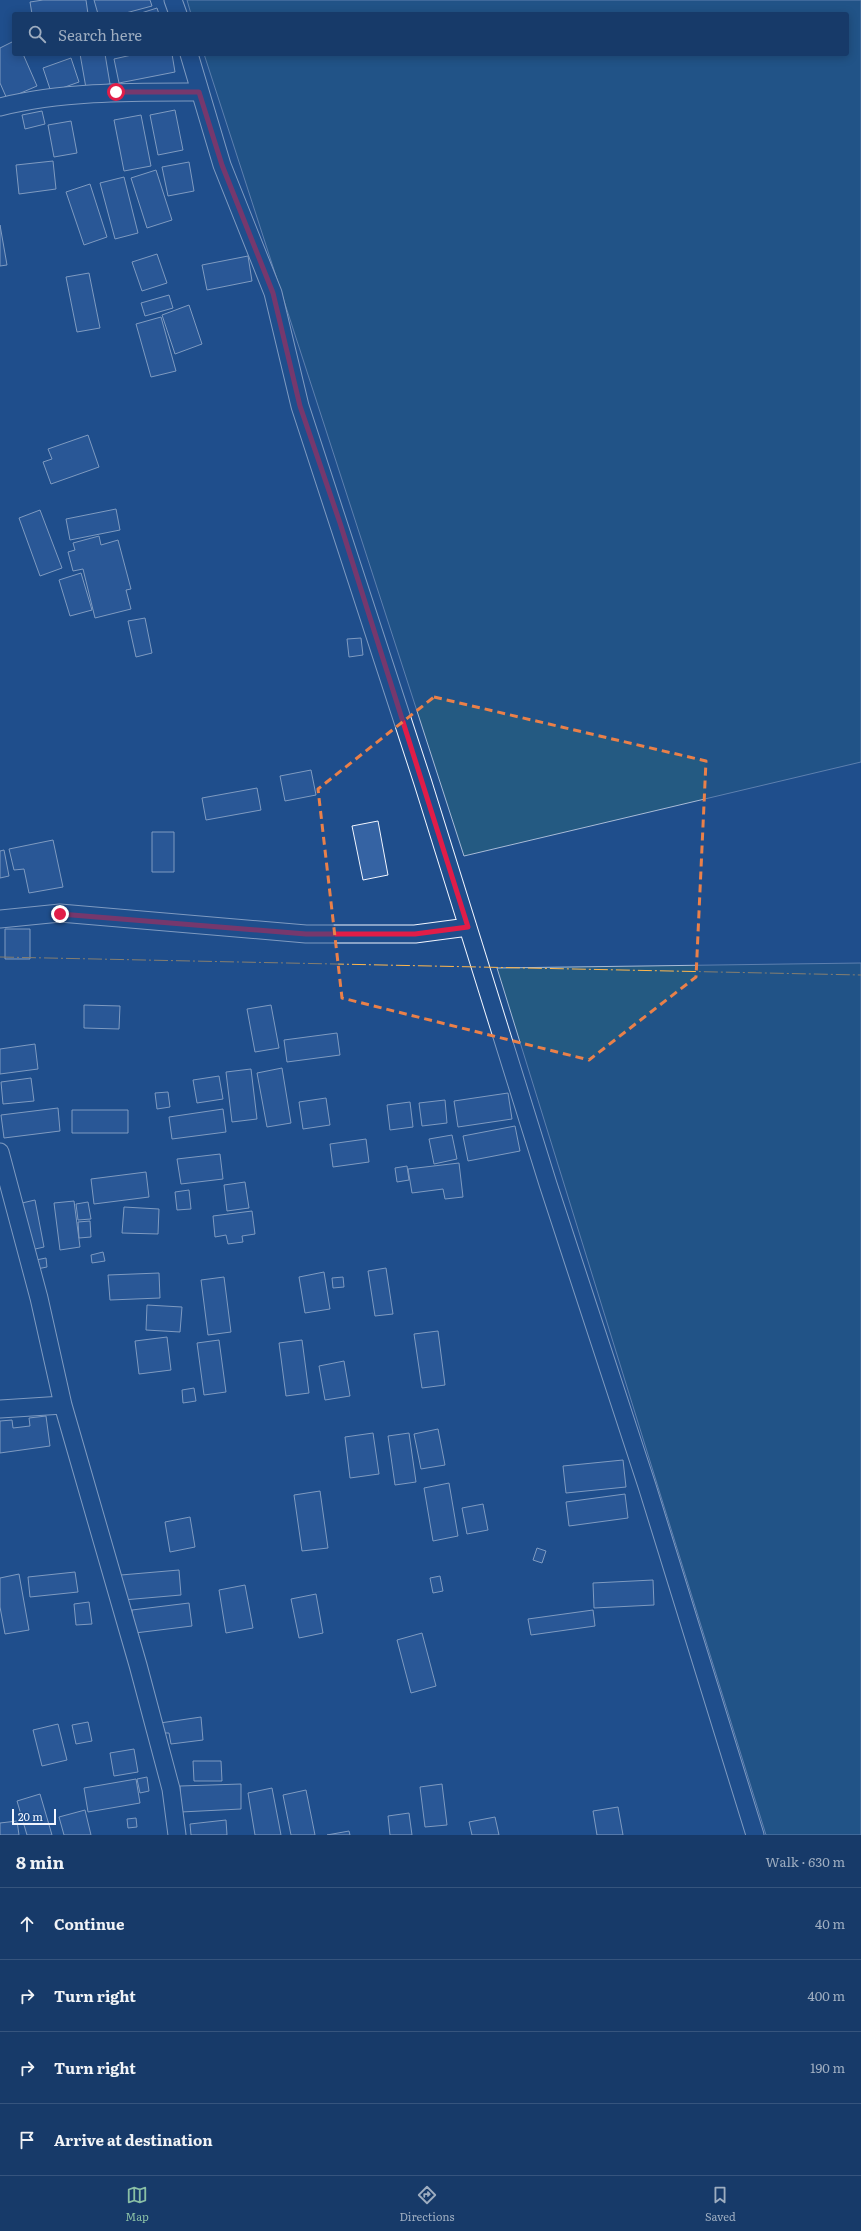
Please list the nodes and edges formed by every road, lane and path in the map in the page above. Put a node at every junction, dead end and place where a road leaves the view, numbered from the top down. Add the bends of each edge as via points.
1 (174, 0) edge
2 (177, 12) edge
3 (190, 56) edge
4 (199, 92) junction
5 (0, 107) edge
6 (0, 919) edge
7 (468, 927) junction
8 (0, 1152) edge
9 (63, 1405) junction
10 (0, 1409) edge
11 (177, 1835) edge
12 (755, 1835) edge

1 - 2 street
3 - 4 street
4 - 5 street via 116,92 19,102
4 - 7 street via 222,165 273,293 300,406
6 - 7 street via 60,914 306,934 415,934
7 - 12 street via 550,1191 647,1486
8 - 9 street via 39,1298
9 - 10 street
9 - 11 street via 171,1789

